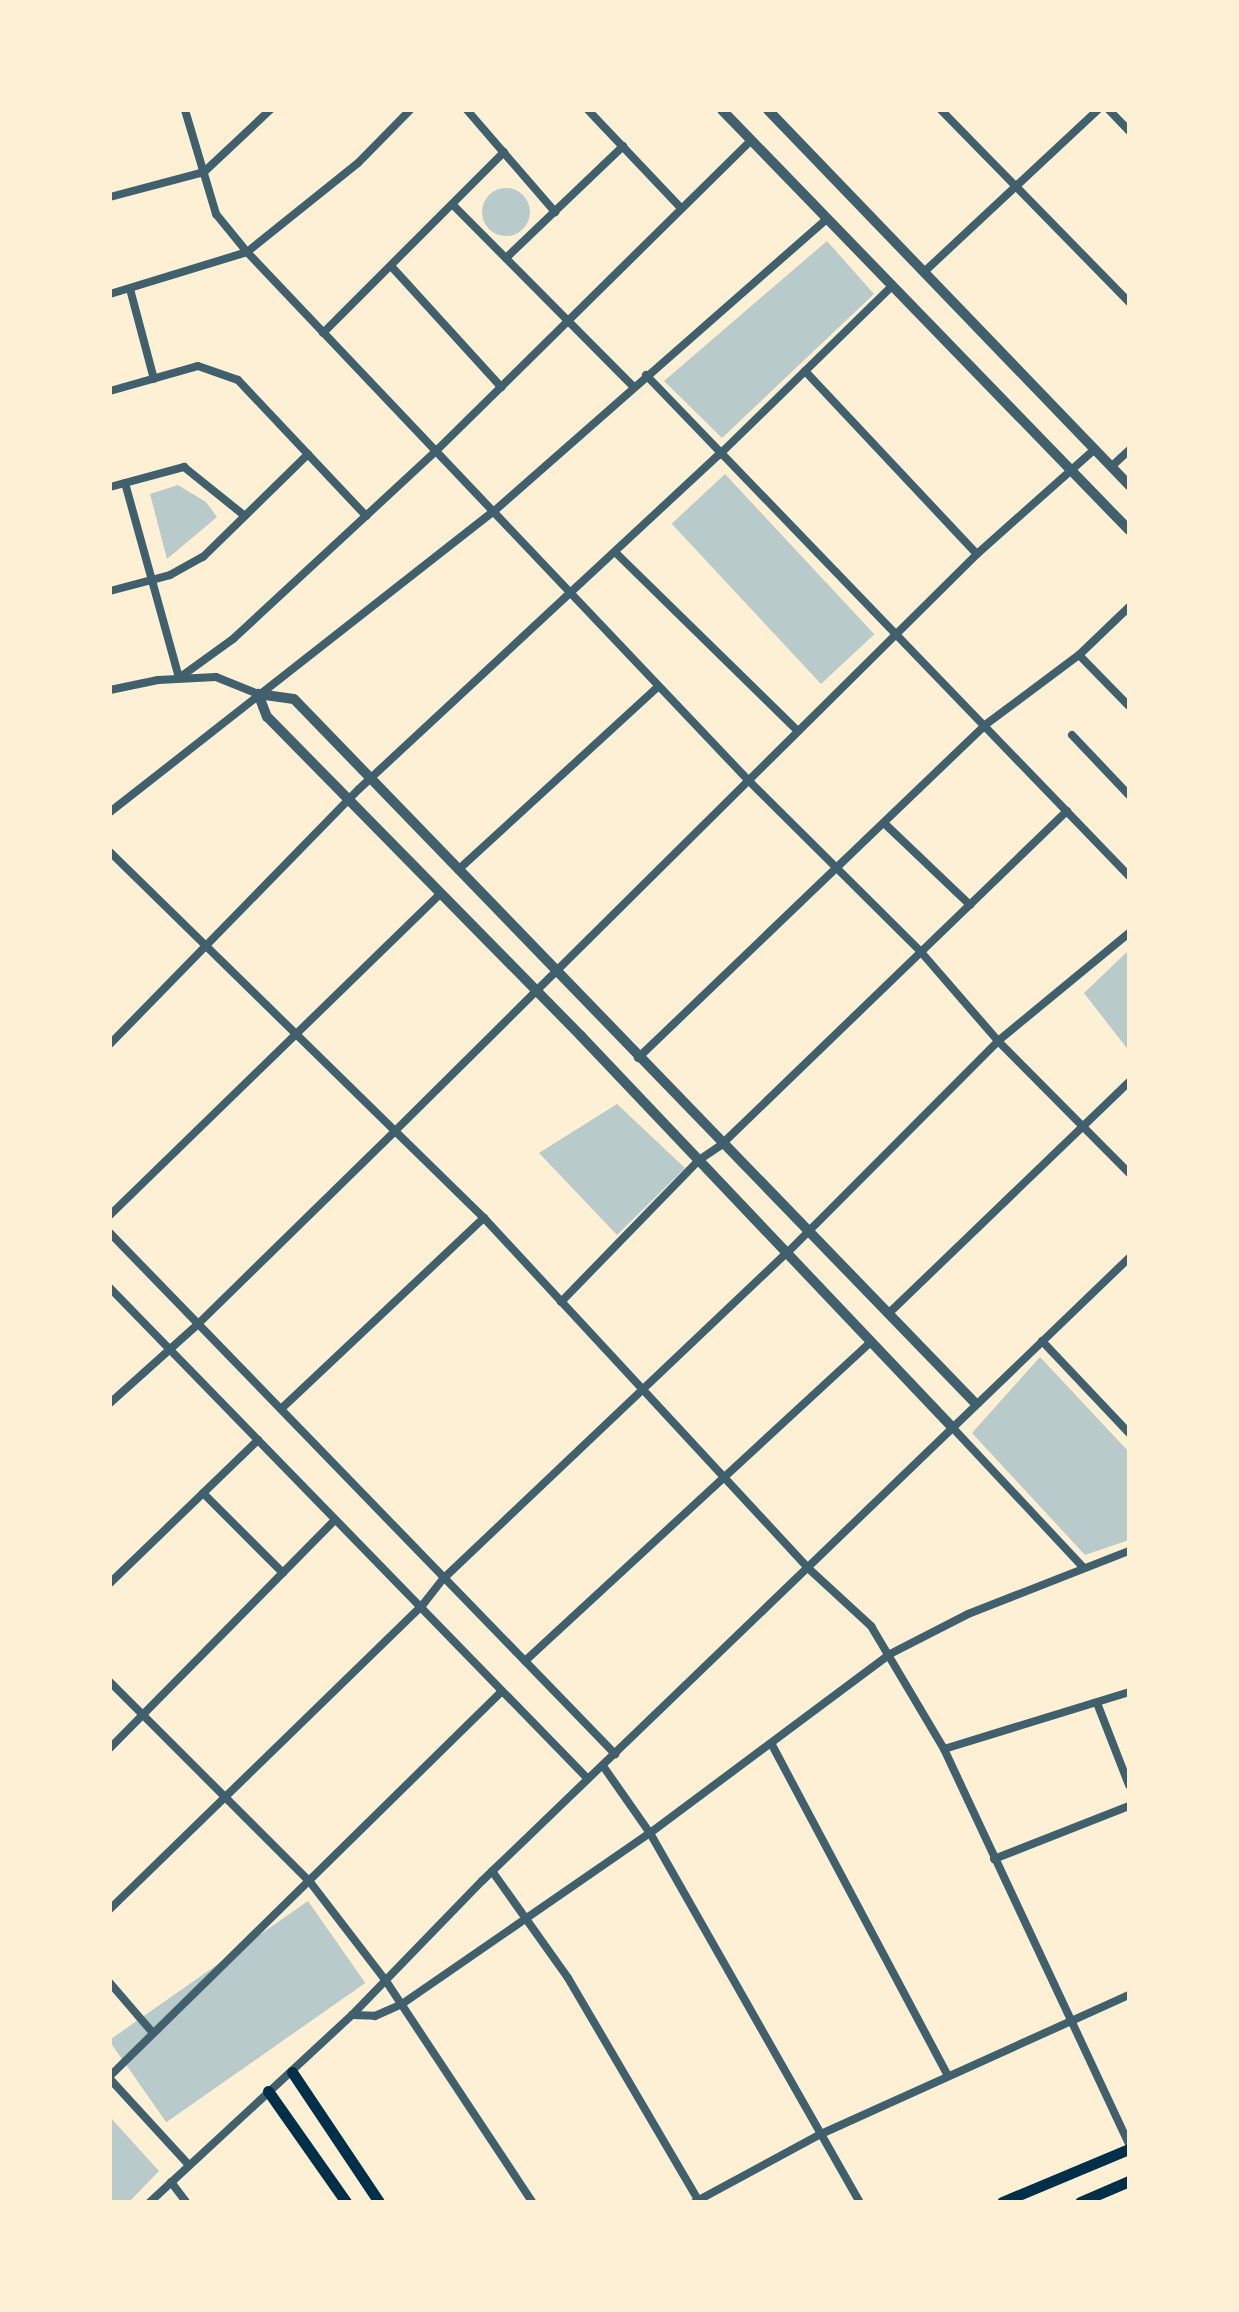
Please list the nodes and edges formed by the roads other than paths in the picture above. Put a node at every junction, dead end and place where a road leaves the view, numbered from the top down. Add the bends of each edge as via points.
1 (186, 110) edge
2 (270, 110) edge
3 (410, 110) edge
4 (467, 110) edge
5 (588, 110) edge
6 (722, 110) edge
7 (768, 110) edge
8 (941, 110) edge
9 (1098, 110) edge
10 (1109, 110) edge
11 (1129, 131) edge
12 (751, 140) junction
13 (622, 146) junction
14 (504, 152) junction
15 (204, 172) junction
16 (1015, 187) junction
17 (110, 197) edge
18 (453, 206) junction
19 (682, 208) junction
20 (554, 212) junction
21 (827, 219) junction
22 (247, 252) junction
23 (506, 258) junction
24 (391, 266) junction
25 (924, 272) junction
26 (892, 286) junction
27 (130, 289) junction
28 (110, 294) edge
29 (1129, 302) edge
30 (568, 320) junction
31 (323, 333) junction
32 (805, 371) junction
33 (646, 376) junction
34 (154, 378) junction
35 (501, 387) junction
36 (634, 387) junction
37 (110, 391) edge
38 (1095, 449) junction
39 (1129, 450) edge
40 (435, 452) junction
41 (308, 454) junction
42 (719, 455) junction
43 (1112, 466) junction
44 (1073, 471) junction
45 (125, 483) junction
46 (1129, 485) edge
47 (110, 487) edge
48 (492, 513) junction
49 (245, 516) junction
50 (366, 516) junction
51 (1129, 530) edge
52 (614, 552) junction
53 (977, 554) junction
54 (154, 580) junction
55 (110, 591) edge
56 (570, 594) junction
57 (1129, 607) edge
58 (892, 635) junction
59 (1079, 656) junction
60 (179, 678) junction
61 (658, 686) junction
62 (110, 690) edge
63 (258, 694) junction
64 (1129, 706) edge
65 (985, 725) junction
66 (798, 732) junction
67 (1072, 735) dead end
68 (370, 779) junction
69 (748, 781) junction
70 (1129, 795) edge
71 (349, 800) junction
72 (110, 812) edge
73 (1067, 812) junction
74 (884, 823) junction
75 (110, 852) edge
76 (837, 868) junction
77 (458, 870) junction
78 (1129, 876) edge
79 (441, 893) junction
80 (970, 905) junction
81 (1129, 933) edge
82 (204, 948) junction
83 (921, 952) junction
84 (553, 970) junction
85 (536, 990) junction
86 (294, 1034) junction
87 (998, 1041) junction
88 (110, 1044) edge
89 (638, 1058) junction
90 (1129, 1082) edge
91 (1085, 1124) junction
92 (394, 1132) junction
93 (722, 1145) junction
94 (699, 1160) junction
95 (1129, 1172) edge
96 (110, 1215) edge
97 (484, 1218) junction
98 (808, 1232) junction
99 (110, 1233) edge
100 (787, 1254) junction
101 (1129, 1258) edge
102 (110, 1288) edge
103 (560, 1302) junction
104 (888, 1314) junction
105 (198, 1324) junction
106 (1042, 1340) junction
107 (871, 1342) junction
108 (168, 1348) junction
109 (644, 1392) junction
110 (110, 1403) edge
111 (975, 1403) junction
112 (281, 1410) junction
113 (951, 1426) junction
114 (1128, 1430) edge
115 (258, 1440) junction
116 (726, 1480) junction
117 (204, 1493) junction
118 (335, 1520) junction
119 (1129, 1551) edge
120 (1082, 1566) junction
121 (808, 1568) junction
122 (283, 1573) junction
123 (444, 1578) junction
124 (110, 1583) edge
125 (420, 1608) junction
126 (890, 1654) junction
127 (526, 1661) junction
128 (110, 1682) edge
129 (502, 1691) junction
130 (1129, 1692) edge
131 (1096, 1703) junction
132 (144, 1716) junction
133 (771, 1743) junction
134 (110, 1748) edge
135 (944, 1749) junction
136 (615, 1754) junction
137 (602, 1766) junction
138 (588, 1779) junction
139 (1129, 1785) edge
140 (224, 1798) junction
141 (1129, 1806) edge
142 (650, 1833) junction
143 (994, 1859) junction
144 (492, 1871) junction
145 (310, 1882) junction
146 (110, 1909) edge
147 (526, 1918) junction
148 (386, 1981) junction
149 (110, 1984) edge
150 (1129, 1995) edge
151 (402, 2004) junction
152 (352, 2014) junction
153 (1069, 2021) junction
154 (154, 2033) junction
155 (292, 2072) junction
156 (948, 2076) junction
157 (110, 2078) edge
158 (268, 2091) junction
159 (821, 2134) junction
160 (1129, 2147) edge
161 (187, 2163) junction
162 (1129, 2181) edge
163 (171, 2182) junction
164 (696, 2201) edge
165 (150, 2202) edge
166 (186, 2202) edge
167 (346, 2202) edge
168 (379, 2202) edge
169 (532, 2202) edge
170 (860, 2202) edge
171 (1002, 2202) edge
172 (1080, 2202) edge

1 - 15 street
2 - 15 street
3 - 22 street via 358,162
4 - 14 street
5 - 13 street
6 - 12 street
7 - 25 street
8 - 16 street
9 - 16 street
10 - 11 street
12 - 19 street
12 - 21 street
13 - 19 street
13 - 20 street
14 - 18 street
14 - 20 street
15 - 17 street
15 - 22 street via 216,214
16 - 25 street
16 - 29 street
18 - 23 street
18 - 24 street
19 - 30 street
20 - 23 street
21 - 26 street
21 - 33 street
22 - 27 street
22 - 31 street
23 - 30 street
24 - 31 street
24 - 35 street
25 - 38 street
26 - 32 street
26 - 44 street
27 - 28 street
27 - 34 street
30 - 35 street
30 - 36 street
31 - 40 street
32 - 42 street
32 - 53 street
33 - 36 street
33 - 42 street
34 - 37 street
34 - 41 street via 198,366 238,380
35 - 40 street
36 - 48 street
38 - 43 street
38 - 44 street
39 - 43 street
40 - 48 street
40 - 50 street
41 - 49 street
41 - 50 street
42 - 52 street
42 - 58 street
43 - 46 street
44 - 51 street
44 - 53 street
45 - 47 street
45 - 49 street via 184,467
45 - 54 street
48 - 56 street
48 - 63 street
49 - 54 street via 204,557
50 - 60 street via 233,639
52 - 56 street
52 - 66 street
53 - 58 street
54 - 55 street
54 - 60 street
56 - 61 street
56 - 68 street
57 - 59 street
58 - 65 street
58 - 66 street
59 - 64 street
59 - 65 street
60 - 62 street
60 - 63 street via 216,676
61 - 69 street
61 - 77 street
63 - 68 street via 294,699
63 - 71 street via 266,718
63 - 72 street
65 - 73 street
65 - 74 street
66 - 69 street
67 - 70 street
68 - 71 street
68 - 77 street
69 - 76 street
69 - 84 street
71 - 79 street
71 - 82 street
73 - 78 street
73 - 80 street
74 - 76 street
74 - 80 street
75 - 82 street
76 - 83 street
76 - 89 street
77 - 84 street
79 - 85 street
79 - 86 street
80 - 83 street
81 - 87 street
82 - 86 street
82 - 88 street
83 - 87 street
83 - 93 street
84 - 85 street
84 - 89 street
85 - 92 street
85 - 94 street
86 - 92 street
86 - 96 street
87 - 91 street
87 - 98 street
89 - 93 street
90 - 91 street
91 - 95 street
91 - 104 street
92 - 97 street
92 - 105 street
93 - 94 street
93 - 98 street
94 - 100 street
94 - 103 street
97 - 103 street
97 - 112 street
98 - 100 street
98 - 104 street
99 - 105 street
100 - 107 street
100 - 109 street
101 - 106 street
102 - 108 street
103 - 109 street
104 - 111 street
105 - 108 street
105 - 112 street
106 - 111 street
106 - 114 street
107 - 113 street
107 - 116 street
108 - 110 street
108 - 115 street
109 - 116 street
109 - 123 street
111 - 113 street
112 - 123 street
113 - 120 street
113 - 121 street
115 - 117 street
115 - 118 street
116 - 121 street
116 - 127 street
117 - 122 street
117 - 124 street
118 - 122 street
118 - 125 street
119 - 120 street
120 - 126 street
121 - 126 street via 871,1626
121 - 136 street
122 - 132 street
123 - 125 street
123 - 127 street
125 - 129 street
125 - 140 street
126 - 133 street
126 - 135 street
127 - 136 street
128 - 132 street
129 - 138 street
129 - 145 street
130 - 131 street
131 - 135 street
131 - 139 street
132 - 134 street
132 - 140 street
133 - 142 street
133 - 156 street
135 - 143 street
136 - 137 street
137 - 138 street
137 - 142 street
138 - 144 street
140 - 145 street
140 - 146 street
141 - 143 street
142 - 147 street
142 - 159 street
143 - 153 street
144 - 147 street
144 - 148 street
145 - 148 street
145 - 154 street
147 - 151 street
147 - 164 street via 568,1978
148 - 151 street
148 - 152 street
149 - 154 street
150 - 153 street
151 - 152 street via 375,2016
151 - 169 street
152 - 155 street
153 - 156 street
153 - 160 street
154 - 157 street
155 - 158 street
155 - 168 main road
156 - 159 street
157 - 161 street
158 - 161 street
158 - 167 main road
159 - 164 street
159 - 170 street
160 - 171 main road
161 - 163 street
162 - 172 main road
163 - 165 street
163 - 166 street

